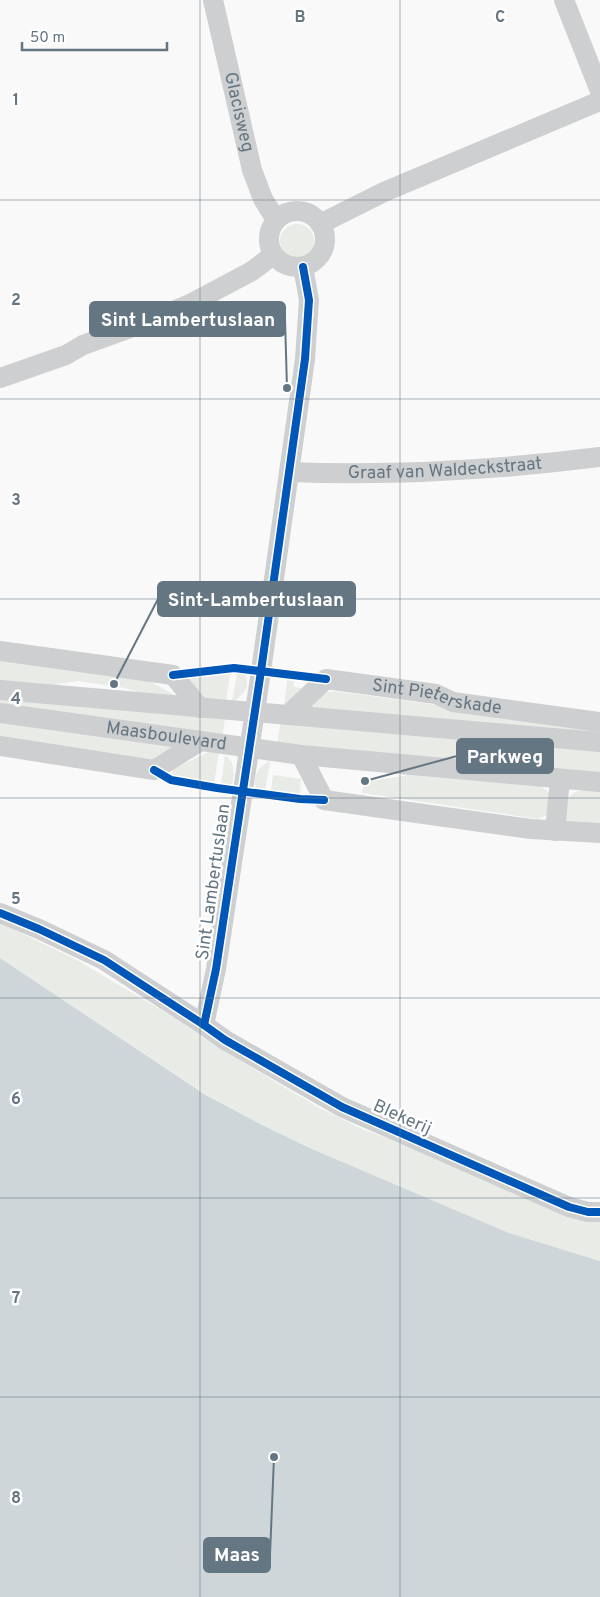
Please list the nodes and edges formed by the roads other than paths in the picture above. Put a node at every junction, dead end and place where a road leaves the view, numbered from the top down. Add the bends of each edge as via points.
1 (213, 0) edge
2 (564, 0) edge
3 (600, 91) edge
4 (600, 101) edge
5 (276, 220) junction
6 (320, 224) junction
7 (274, 255) junction
8 (303, 266) junction
9 (0, 378) edge
10 (600, 458) edge
11 (289, 472) junction
12 (0, 651) edge
13 (0, 690) edge
14 (200, 708) junction
15 (254, 712) junction
16 (0, 713) edge
17 (288, 715) junction
18 (600, 722) edge
19 (199, 742) junction
20 (600, 742) edge
21 (0, 746) edge
22 (249, 748) junction
23 (301, 755) junction
24 (560, 779) junction
25 (600, 782) edge
26 (555, 831) junction
27 (600, 833) edge
28 (0, 913) edge
29 (204, 1025) junction
30 (600, 1212) edge

1 - 5 street, Glacisweg via 252,170
2 - 3 street
4 - 6 street via 384,192
5 - 6 street via 289,212 301,211 313,216
5 - 7 street via 269,236
6 - 8 street via 325,235 324,246 312,263
7 - 8 street via 287,265
7 - 9 street via 252,271 190,304 83,345 66,355
8 - 11 street, Sint Lambertuslaan via 309,314
10 - 11 street, Graaf van Waldeckstraat via 446,472
11 - 15 street, Sint Lambertuslaan
12 - 14 street via 173,675
13 - 14 street, Maasboulevard
14 - 15 street, Maasboulevard
15 - 17 street, Maasboulevard
15 - 22 street, Sint Lambertuslaan
16 - 19 street, Maasboulevard
17 - 18 street, Sint Pieterskade via 326,680 436,694 453,702
17 - 20 street, Maasboulevard
19 - 21 street via 154,770
19 - 22 street, Maasboulevard
22 - 23 street, Maasboulevard
22 - 29 street, Sint Lambertuslaan via 216,969
23 - 24 street, Maasboulevard
23 - 26 street via 324,800
24 - 25 street, Maasboulevard
24 - 26 street
26 - 27 street
28 - 29 street, Blekerij via 104,960
29 - 30 street, Blekerij via 224,1040 342,1107 569,1207

